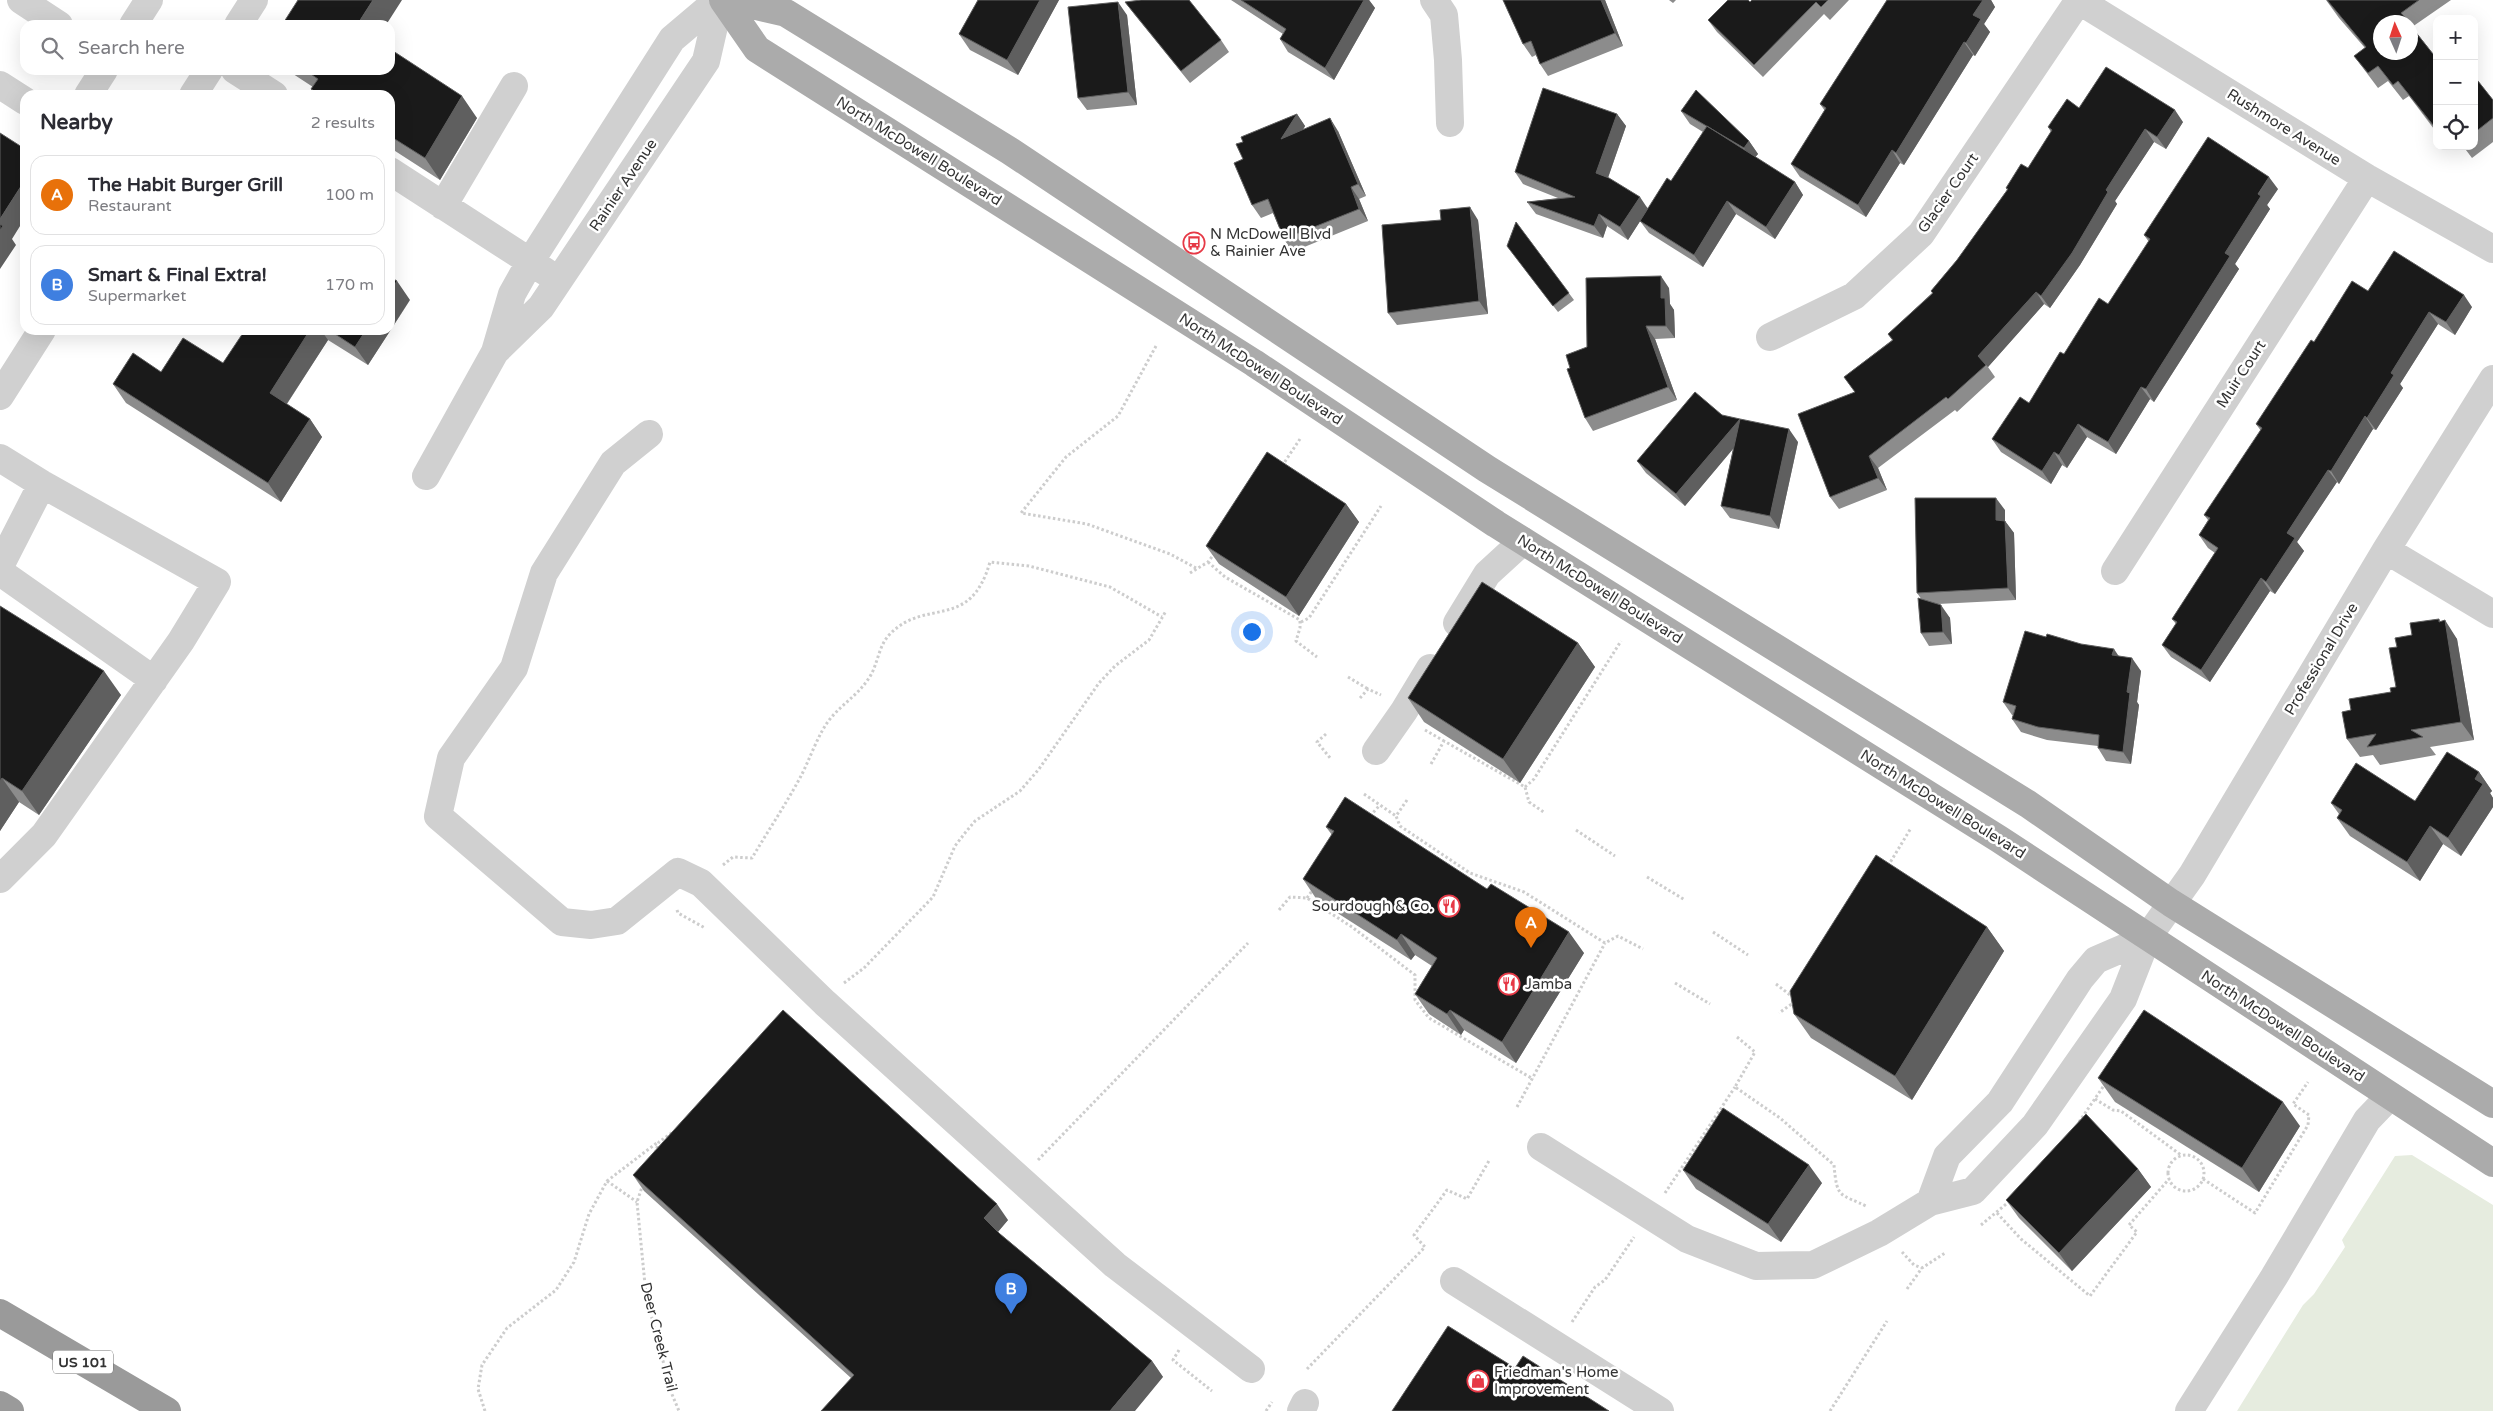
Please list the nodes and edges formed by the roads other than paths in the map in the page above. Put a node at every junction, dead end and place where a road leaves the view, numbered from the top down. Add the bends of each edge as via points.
1 (21, 0) edge
2 (149, 0) edge
3 (254, 0) edge
4 (720, 0) edge
5 (731, 0) edge
6 (1434, 0) edge
7 (2078, 0) edge
8 (51, 20) edge
9 (135, 20) edge
10 (241, 20) edge
11 (101, 75) edge
12 (206, 75) edge
13 (243, 75) edge
14 (0, 85) edge
15 (514, 86) dead end
16 (91, 90) edge
17 (196, 90) edge
18 (266, 90) edge
19 (20, 98) edge
20 (1450, 123) dead end
21 (395, 174) edge
22 (2367, 178) junction
23 (443, 206) junction
24 (2493, 249) edge
25 (530, 262) junction
26 (560, 280) junction
27 (39, 335) edge
28 (1770, 337) dead end
29 (495, 352) junction
30 (2493, 379) edge
31 (0, 396) edge
32 (648, 434) dead end
33 (0, 458) edge
34 (426, 476) dead end
35 (42, 484) junction
36 (1523, 541) junction
37 (2386, 550) junction
38 (0, 566) edge
39 (2115, 570) dead end
40 (0, 572) edge
41 (2493, 614) edge
42 (154, 680) junction
43 (1376, 751) dead end
44 (0, 879) edge
45 (2170, 903) junction
46 (2147, 938) junction
47 (2390, 1096) junction
48 (2493, 1104) edge
49 (1541, 1147) dead end
50 (2493, 1163) edge
51 (1930, 1202) junction
52 (1454, 1281) dead end
53 (0, 1313) edge
54 (1251, 1369) dead end
55 (0, 1405) edge
56 (10, 1411) edge
57 (167, 1411) edge
58 (1660, 1411) edge
59 (2189, 1411) edge

1 - 8 street
2 - 9 street
3 - 10 street
4 - 25 street, Rainier Avenue via 672,39
4 - 26 street, Rainier Avenue via 706,60
4 - 36 main road, North McDowell Boulevard via 757,49 1254,364
5 - 45 main road via 786,13 1010,151 1487,469 2028,804
6 - 20 street via 1444,15
7 - 22 street, Rushmore Avenue
7 - 28 street, Glacier Court via 1921,234 1854,296
11 - 16 street
12 - 17 street
13 - 18 street
14 - 19 street
15 - 23 street
21 - 23 street
22 - 24 street, Rushmore Avenue
22 - 39 street, Muir Court
23 - 25 street
25 - 26 street
25 - 29 street, Rainier Avenue via 512,294
26 - 29 street, Rainier Avenue via 541,308
27 - 31 street
29 - 34 street, Rainier Avenue
30 - 37 street, Professional Drive
32 - 54 street via 613,463 544,573 514,668 451,758 438,816 562,922 590,925 617,921 678,872 701,883 825,1003 1115,1265
33 - 35 street
35 - 38 street
35 - 42 street via 217,582
36 - 43 street via 1481,583 1404,711
36 - 46 main road, North McDowell Boulevard via 1999,839
37 - 41 street
37 - 45 street, Professional Drive via 2192,874
40 - 42 street
42 - 44 street via 44,835
45 - 46 street, Professional Drive
45 - 48 main road
46 - 47 main road, North McDowell Boulevard
46 - 51 street via 2096,960 2080,979 2000,1102 1947,1156
46 - 51 street, Professional Drive via 2123,1000 2035,1125 1973,1191
47 - 50 main road, North McDowell Boulevard
47 - 59 street via 2367,1120 2274,1277
49 - 51 street, Professional Drive via 1687,1239 1756,1266 1813,1265 1879,1233
52 - 58 street
53 - 57 highway, US 101
55 - 56 highway

